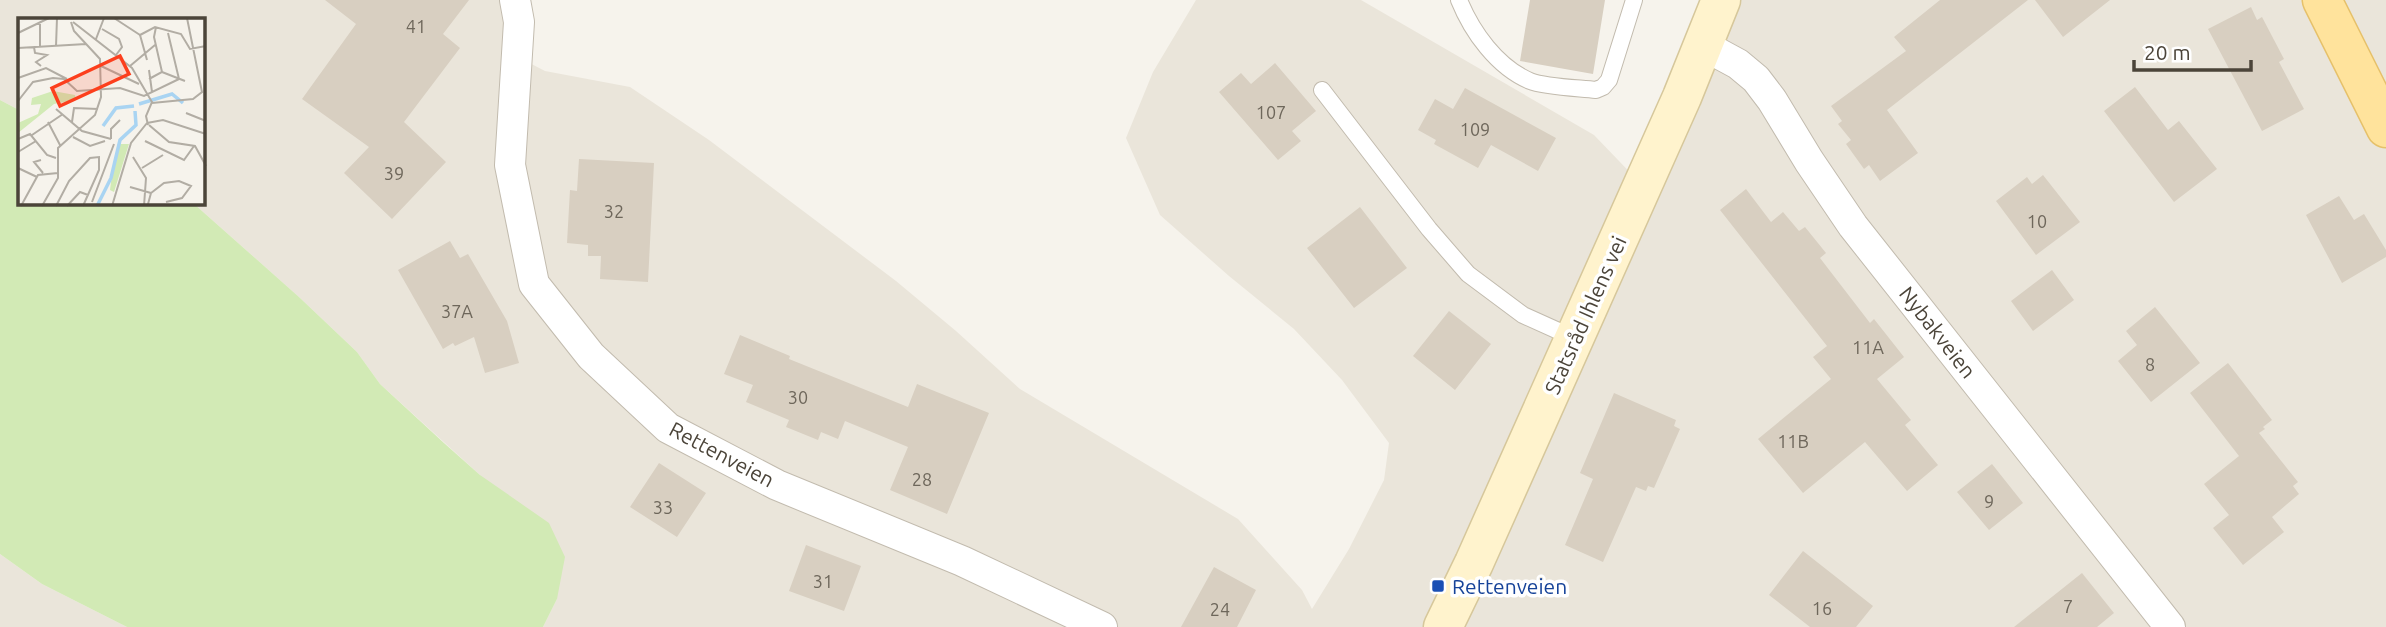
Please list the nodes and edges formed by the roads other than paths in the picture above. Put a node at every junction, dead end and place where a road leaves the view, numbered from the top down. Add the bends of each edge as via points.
1 (540, 0) edge
2 (1459, 0) edge
3 (1634, 0) edge
4 (1721, 0) edge
5 (2322, 0) edge
6 (517, 11) edge
7 (1703, 45) junction
8 (1322, 90) dead end
9 (2386, 128) edge
10 (1574, 338) junction
11 (1102, 627) edge
12 (1443, 627) edge
13 (2170, 627) edge

1 - 6 street
2 - 3 lane via 1473,29 1509,69 1532,82 1596,90 1609,80
4 - 7 street, Statsråd Ihlens vei
5 - 9 main road
6 - 11 street, Rettenveien via 510,165 534,284 591,356 668,428 777,485 962,561
7 - 10 street, Statsråd Ihlens vei
7 - 13 street, Nybakveien via 1756,79 1853,226
8 - 10 lane via 1468,274 1524,315
10 - 12 street, Statsråd Ihlens vei

